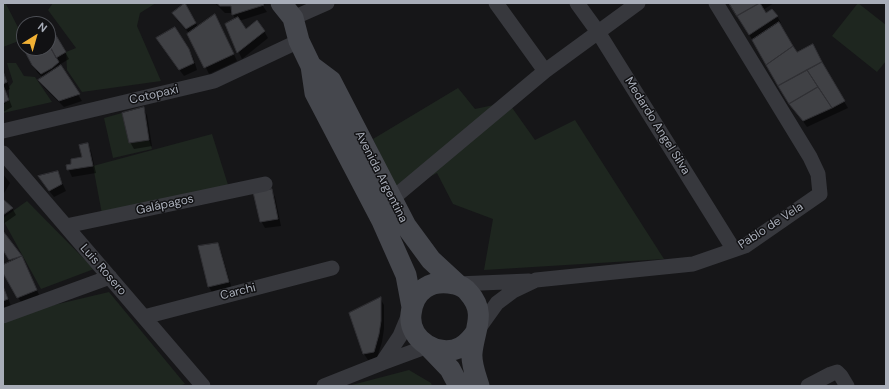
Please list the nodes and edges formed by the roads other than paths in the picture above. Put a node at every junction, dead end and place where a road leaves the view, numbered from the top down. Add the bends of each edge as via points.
1 (327, 3) edge
2 (496, 3) edge
3 (577, 3) edge
4 (638, 3) edge
5 (716, 3) edge
6 (287, 10) edge
7 (598, 32) junction
8 (300, 41) junction
9 (311, 66) junction
10 (545, 71) junction
11 (3, 131) edge
12 (3, 153) edge
13 (265, 184) dead end
14 (392, 199) junction
15 (66, 226) junction
16 (734, 250) junction
17 (332, 268) dead end
18 (110, 277) junction
19 (536, 280) junction
20 (457, 284) junction
21 (412, 307) junction
22 (3, 316) edge
23 (144, 317) junction
24 (476, 332) junction
25 (428, 346) junction
26 (382, 363) junction
27 (203, 386) edge
28 (324, 386) edge
29 (459, 386) edge
30 (479, 386) edge
31 (808, 386) edge
32 (847, 386) edge

1 - 6 street
2 - 10 street
3 - 7 street, Medardo Angel Silva
4 - 7 street
5 - 16 street, Pablo de Vela via 810,157 818,174 820,194 745,246
6 - 8 main road, Avenida Argentina
7 - 10 street
7 - 16 street, Medardo Angel Silva
8 - 9 main road, Avenida Argentina
8 - 11 street, Cotopaxi via 214,81
9 - 14 main road, Avenida Argentina via 331,81
9 - 21 main road, Avenida Argentina via 315,94 382,221 406,275
10 - 14 street
12 - 15 street, Luis Rosero
13 - 15 street, Galápagos
14 - 20 main road, Avenida Argentina via 406,226 427,254
15 - 18 street, Luis Rosero
16 - 19 street, Pablo de Vela via 693,264
17 - 23 street, Carchi
18 - 22 street
18 - 23 street, Luis Rosero
19 - 20 street
19 - 24 street, Pablo de Vela via 513,291 497,303
20 - 21 main road via 435,283 416,297
20 - 24 main road via 467,290 479,310
21 - 25 main road via 410,318 413,330
21 - 26 street via 400,336
23 - 27 street, Luis Rosero
24 - 25 main road via 469,341 450,350 438,350
24 - 30 main road via 472,355
25 - 26 street
25 - 29 main road via 450,369
26 - 28 street
31 - 32 street via 837,372

